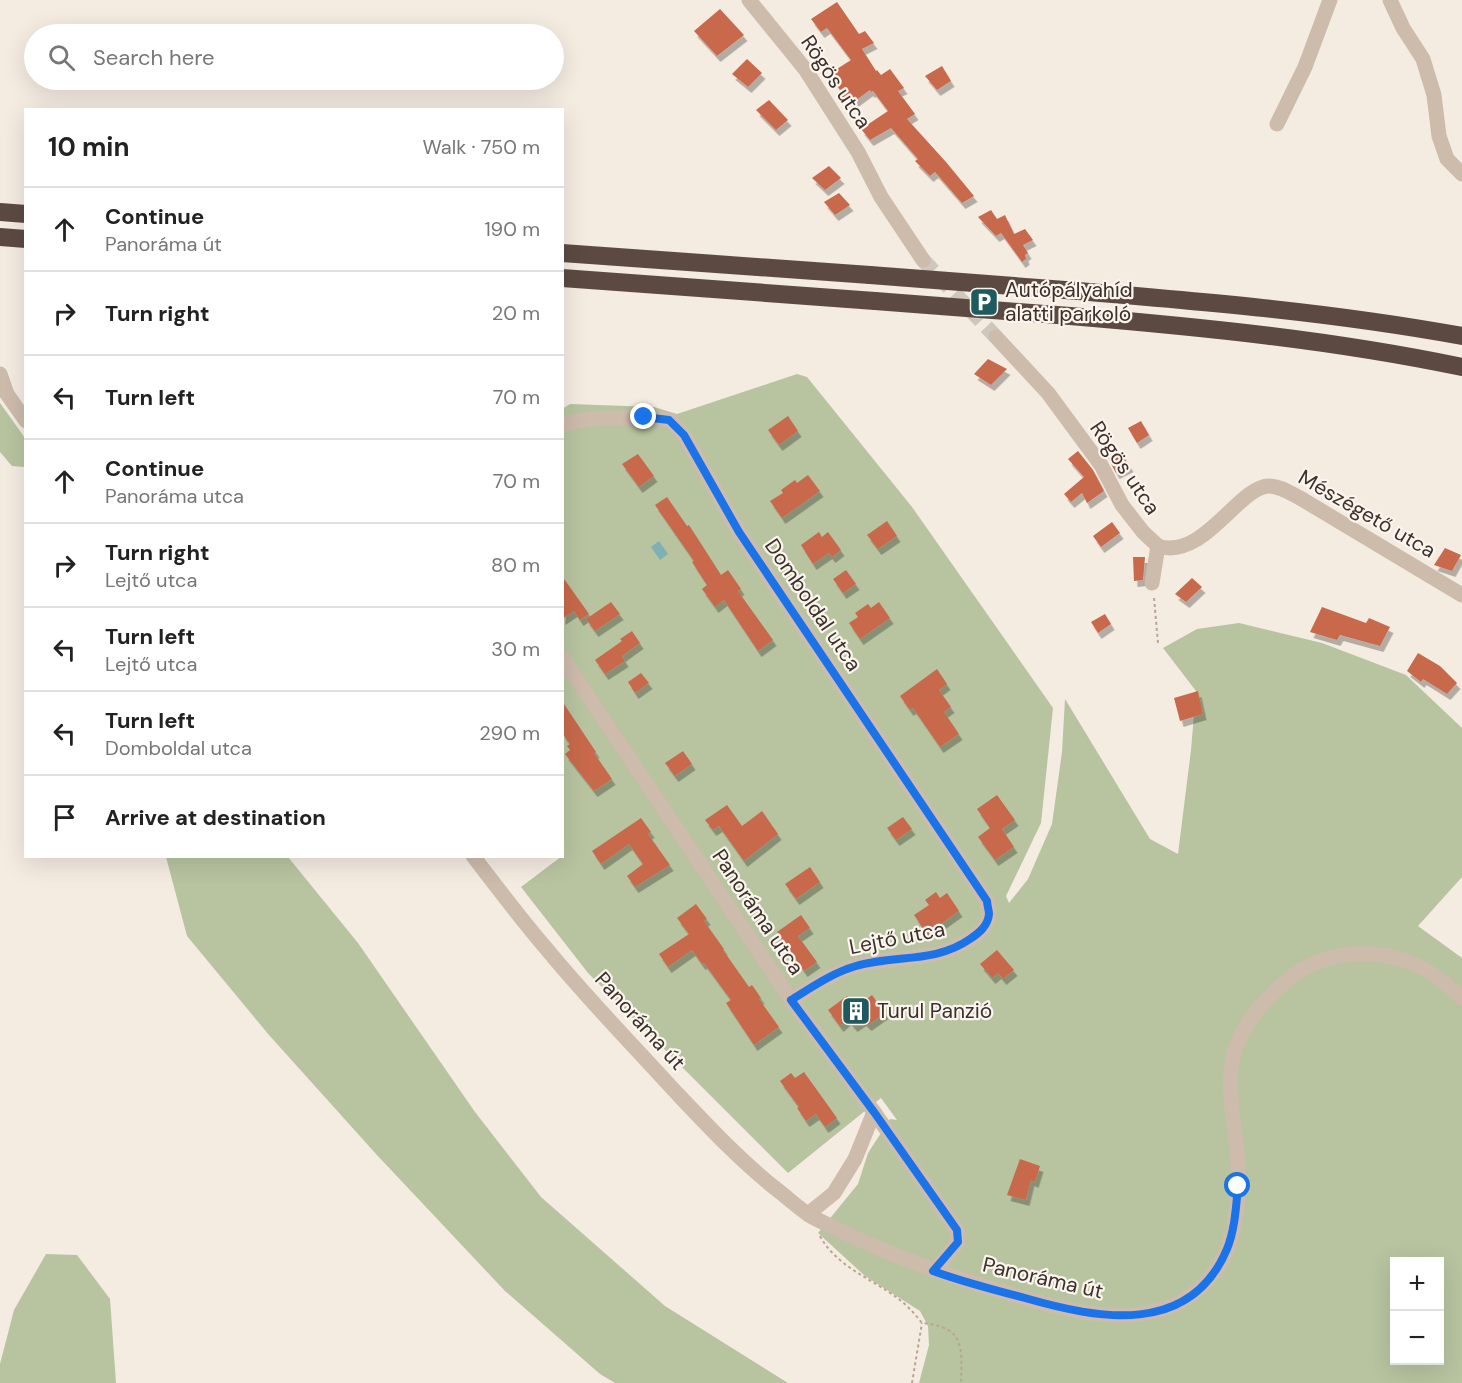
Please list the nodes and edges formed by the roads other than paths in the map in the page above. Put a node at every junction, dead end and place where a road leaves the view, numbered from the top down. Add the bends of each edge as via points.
1 (749, 0) edge
2 (1330, 0) edge
3 (1390, 0) edge
4 (1277, 124) dead end
5 (1462, 174) edge
6 (0, 212) edge
7 (24, 214) edge
8 (0, 237) edge
9 (24, 239) edge
10 (564, 253) edge
11 (923, 260) tunnel mouth
12 (564, 278) edge
13 (1462, 336) edge
14 (996, 337) tunnel mouth
15 (1462, 367) edge
16 (0, 374) edge
17 (24, 418) edge
18 (564, 424) edge
19 (1158, 546) junction
20 (1152, 583) road end
21 (1462, 596) edge
22 (564, 660) edge
23 (475, 858) edge
24 (987, 901) joint
25 (1462, 998) edge
26 (791, 1000) junction
27 (874, 1112) junction
28 (807, 1214) junction
29 (933, 1271) junction

1 - 11 street, Rögös utca via 805,69
2 - 4 street via 1305,67
3 - 5 street via 1423,58 1434,95 1439,136 1448,159
6 - 7 highway
8 - 9 highway
10 - 13 highway, bridge via 1206,302
12 - 15 highway, bridge via 1173,325 1299,340
14 - 19 street, Rögös utca via 1048,393 1101,465 1122,505
16 - 17 street via 7,394
18 - 24 street, Domboldal utca via 644,417 669,420 684,435 739,532
19 - 20 street, Rögös utca
19 - 21 street, Mészégető utca via 1176,547 1189,542 1213,528 1257,489 1269,486 1300,498
22 - 26 street, Panoráma utca
23 - 28 street, Panoráma út via 545,948 726,1146
24 - 26 street, Lejtő utca via 989,915 982,931 956,949 928,957 858,965 835,973
25 - 29 street, Panoráma út via 1419,964 1353,954 1331,956 1307,966 1263,1003 1245,1027 1231,1073 1238,1186 1228,1247 1203,1286 1181,1302 1156,1313 1101,1315 1060,1308
26 - 27 street, Panoráma utca
27 - 28 street via 855,1159 834,1192
27 - 29 street, Panoráma utca via 957,1230 958,1242
28 - 29 street, Panoráma út

